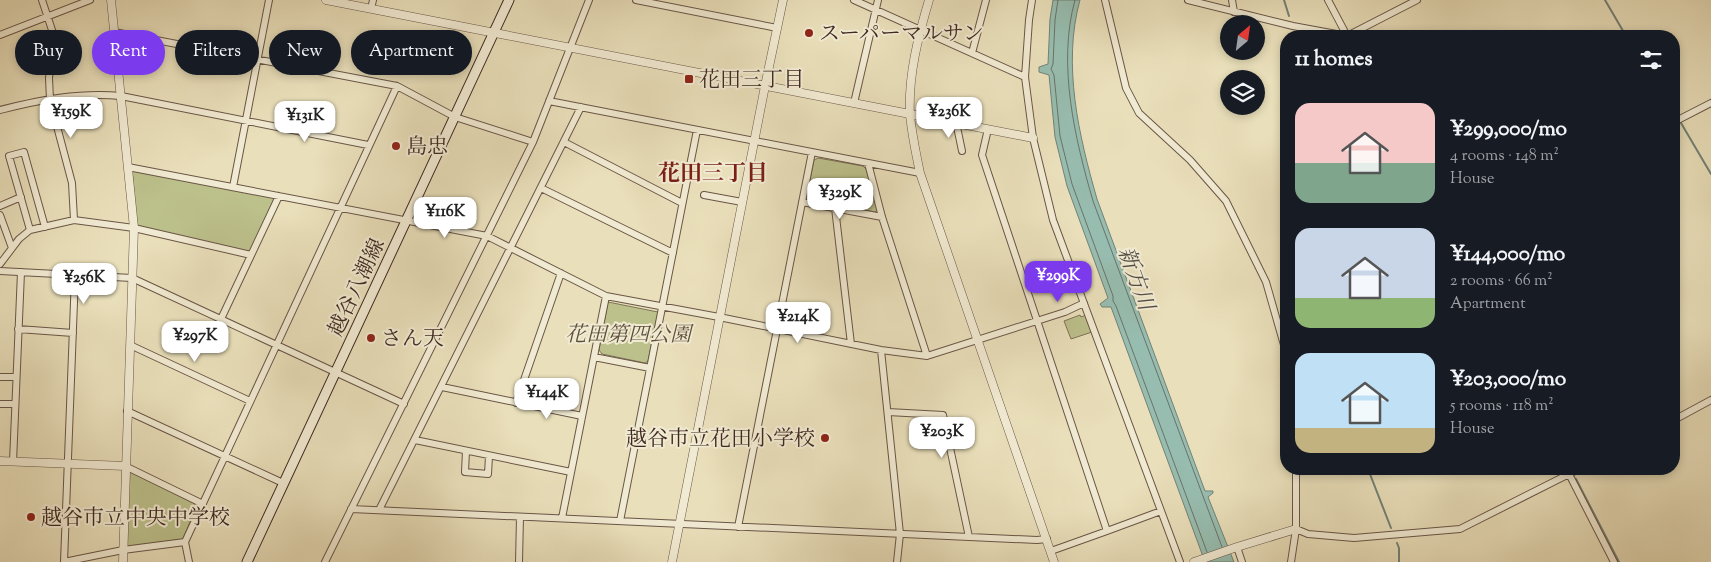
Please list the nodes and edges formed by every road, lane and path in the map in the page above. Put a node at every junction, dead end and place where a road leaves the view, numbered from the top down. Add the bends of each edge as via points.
1 (42, 0) edge
2 (90, 0) edge
3 (111, 0) edge
4 (268, 0) edge
5 (326, 0) edge
6 (374, 0) edge
7 (509, 0) edge
8 (589, 0) edge
9 (636, 0) edge
10 (783, 0) edge
11 (854, 0) edge
12 (878, 0) edge
13 (929, 0) edge
14 (986, 0) edge
15 (1032, 0) edge
16 (1105, 0) edge
17 (1188, 0) edge
18 (1232, 0) edge
19 (1328, 0) edge
20 (1417, 0) edge
21 (372, 9) junction
22 (876, 10) junction
23 (1234, 12) junction
24 (48, 16) junction
25 (777, 28) junction
26 (114, 30) edge
27 (920, 30) junction
28 (1319, 30) edge
29 (1344, 30) edge
30 (1359, 30) edge
31 (494, 33) junction
32 (0, 35) edge
33 (570, 48) junction
34 (259, 53) edge
35 (972, 53) junction
36 (259, 59) edge
37 (119, 75) edge
38 (255, 75) edge
39 (1025, 77) junction
40 (397, 86) junction
41 (765, 86) junction
42 (121, 96) junction
43 (50, 100) junction
44 (549, 101) junction
45 (854, 103) junction
46 (1711, 103) edge
47 (581, 107) junction
48 (0, 110) edge
49 (910, 114) junction
50 (455, 116) junction
51 (1680, 118) edge
52 (246, 120) junction
53 (956, 122) junction
54 (988, 129) junction
55 (697, 130) junction
56 (1033, 138) junction
57 (754, 141) junction
58 (533, 142) junction
59 (564, 142) junction
60 (368, 145) junction
61 (962, 151) dead end
62 (812, 152) junction
63 (868, 163) junction
64 (128, 167) junction
65 (920, 172) junction
66 (232, 187) junction
67 (541, 188) junction
68 (704, 195) dead end
69 (279, 196) junction
70 (21, 198) junction
71 (742, 202) junction
72 (802, 202) junction
73 (682, 203) junction
74 (0, 206) edge
75 (340, 208) junction
76 (834, 208) junction
77 (0, 215) edge
78 (882, 216) junction
79 (74, 220) junction
80 (406, 220) junction
81 (45, 227) junction
82 (134, 228) junction
83 (30, 230) junction
84 (487, 236) junction
85 (12, 248) junction
86 (511, 248) junction
87 (673, 253) junction
88 (251, 255) junction
89 (0, 264) edge
90 (0, 271) edge
91 (20, 272) junction
92 (561, 274) junction
93 (74, 276) junction
94 (132, 278) junction
95 (606, 296) junction
96 (1084, 304) junction
97 (662, 306) junction
98 (719, 317) junction
99 (221, 319) junction
100 (1037, 319) junction
101 (1279, 325) joint
102 (777, 328) junction
103 (18, 329) junction
104 (1280, 329) edge
105 (72, 332) junction
106 (978, 339) junction
107 (851, 344) junction
108 (130, 345) junction
109 (276, 345) junction
110 (881, 350) junction
111 (927, 356) junction
112 (594, 357) junction
113 (650, 368) junction
114 (335, 372) junction
115 (0, 377) edge
116 (16, 378) junction
117 (442, 387) junction
118 (1711, 400) edge
119 (250, 401) junction
120 (516, 403) junction
121 (0, 404) edge
122 (15, 404) junction
123 (404, 404) junction
124 (127, 411) junction
125 (888, 412) junction
126 (582, 416) junction
127 (1680, 417) edge
128 (415, 440) junction
129 (466, 451) junction
130 (225, 456) junction
131 (489, 456) junction
132 (0, 461) edge
133 (13, 462) junction
134 (68, 463) junction
135 (125, 466) junction
136 (571, 472) junction
137 (1296, 475) edge
138 (1567, 475) edge
139 (1570, 475) edge
140 (283, 483) junction
141 (202, 504) junction
142 (351, 509) junction
143 (379, 510) junction
144 (1161, 511) junction
145 (520, 517) junction
146 (562, 518) junction
147 (620, 521) junction
148 (678, 524) junction
149 (738, 527) junction
150 (1296, 529) junction
151 (1107, 531) junction
152 (900, 534) junction
153 (970, 537) junction
154 (1046, 539) junction
155 (185, 542) junction
156 (1237, 547) junction
157 (123, 550) junction
158 (1051, 551) junction
159 (64, 562) edge
160 (123, 562) edge
161 (189, 562) edge
162 (247, 562) edge
163 (325, 562) edge
164 (519, 562) edge
165 (672, 562) edge
166 (897, 562) edge
167 (1054, 562) edge
168 (1180, 562) edge
169 (1194, 562) edge
170 (1242, 562) edge
171 (1291, 562) edge
172 (1614, 562) edge

1 - 24 street
2 - 24 street
3 - 26 street
4 - 34 street
5 - 21 street
6 - 21 street
7 - 31 main road, 越谷八潮線
8 - 33 street
9 - 25 street
10 - 25 street
11 - 22 street
12 - 22 street
13 - 27 street
14 - 35 street
15 - 39 street
16 - 101 street via 1132,101 1139,113 1190,160 1226,201 1266,282
17 - 23 street
18 - 23 street
19 - 29 street
20 - 30 street
21 - 31 street
22 - 27 street
22 - 45 street
23 - 28 street
24 - 32 street
24 - 43 street via 54,36
25 - 41 street
27 - 35 street
27 - 49 street
31 - 33 street
31 - 50 main road, 越谷八潮線
33 - 41 street
33 - 44 street
35 - 39 street
36 - 40 street
37 - 42 street
38 - 52 street
39 - 56 street
40 - 50 street
40 - 60 street
41 - 45 street
41 - 57 street
42 - 43 street via 83,94
42 - 52 street
42 - 64 street
43 - 48 street
43 - 79 street via 72,183
44 - 47 street
44 - 58 street
45 - 49 street
46 - 51 street
47 - 55 street
47 - 59 street
49 - 53 street
49 - 65 street
50 - 58 street
50 - 80 main road, 越谷八潮線
52 - 60 street
52 - 66 street
53 - 54 street
53 - 61 street
54 - 56 street
54 - 100 street via 982,155
55 - 57 street
55 - 73 street
56 - 96 street via 1053,220
57 - 62 street
57 - 71 street
58 - 84 street
59 - 67 street
59 - 73 street
60 - 75 street
62 - 63 street
62 - 72 street
63 - 65 street
63 - 78 street
64 - 66 street
64 - 82 street
65 - 106 street
66 - 69 street
67 - 86 street
67 - 87 street
68 - 71 street
69 - 75 street
69 - 88 street
70 - 74 street
70 - 81 street via 9,156 24,152
70 - 83 street
71 - 98 street
72 - 76 street
72 - 102 street
73 - 87 street
75 - 80 street
75 - 109 street
76 - 78 street
76 - 107 street
77 - 85 street
78 - 111 street
79 - 81 street
79 - 82 street
80 - 84 street
80 - 114 main road, 越谷八潮線
81 - 83 street
82 - 88 street
82 - 94 street
83 - 85 street
84 - 86 street
84 - 123 street
85 - 89 street
86 - 92 street
86 - 117 street
87 - 97 street
88 - 99 street
90 - 91 street
91 - 93 street
91 - 103 street
92 - 95 street
92 - 120 street
93 - 94 street
93 - 105 street
94 - 99 street
94 - 108 street
95 - 97 street
95 - 112 street
96 - 100 street
96 - 144 street
97 - 98 street
97 - 113 street
98 - 102 street
98 - 148 street
99 - 109 street
100 - 106 street
100 - 151 street
101 - 104 street
102 - 107 street
102 - 149 street
103 - 105 street
103 - 116 street
105 - 134 street
106 - 111 street
106 - 154 street
107 - 110 street
108 - 119 street
108 - 124 street
109 - 114 street
109 - 119 street
110 - 111 street
110 - 125 street
112 - 113 street
112 - 126 street
113 - 147 street
114 - 123 street
114 - 140 main road, 越谷八潮線
115 - 116 street
116 - 122 street
117 - 120 street
117 - 128 street
118 - 127 street
119 - 130 street
120 - 126 street
121 - 122 street
122 - 133 street
123 - 142 street
124 - 130 street
124 - 135 street
125 - 152 street
125 - 153 street via 944,414
126 - 136 street
128 - 129 street
128 - 143 street
129 - 131 street
129 - 131 street via 465,472 488,474
130 - 140 street
130 - 141 street
131 - 136 street
132 - 133 street
133 - 134 street
134 - 135 street
134 - 159 street
135 - 141 street
135 - 157 street
136 - 146 street
137 - 150 street
138 - 150 street via 1460,529 1354,538 1308,534
139 - 172 street
140 - 162 main road, 越谷八潮線
141 - 155 street
142 - 143 street
142 - 163 street
143 - 145 street
144 - 151 street
144 - 168 street
145 - 146 street
145 - 164 street
146 - 147 street
147 - 148 street
148 - 149 street
148 - 165 street
149 - 152 street
150 - 156 street
150 - 171 street
151 - 158 street
152 - 153 street
152 - 166 street
153 - 154 street
154 - 158 street
155 - 157 street
155 - 161 street
156 - 169 street
156 - 170 street
157 - 159 street
157 - 160 street
158 - 167 street

